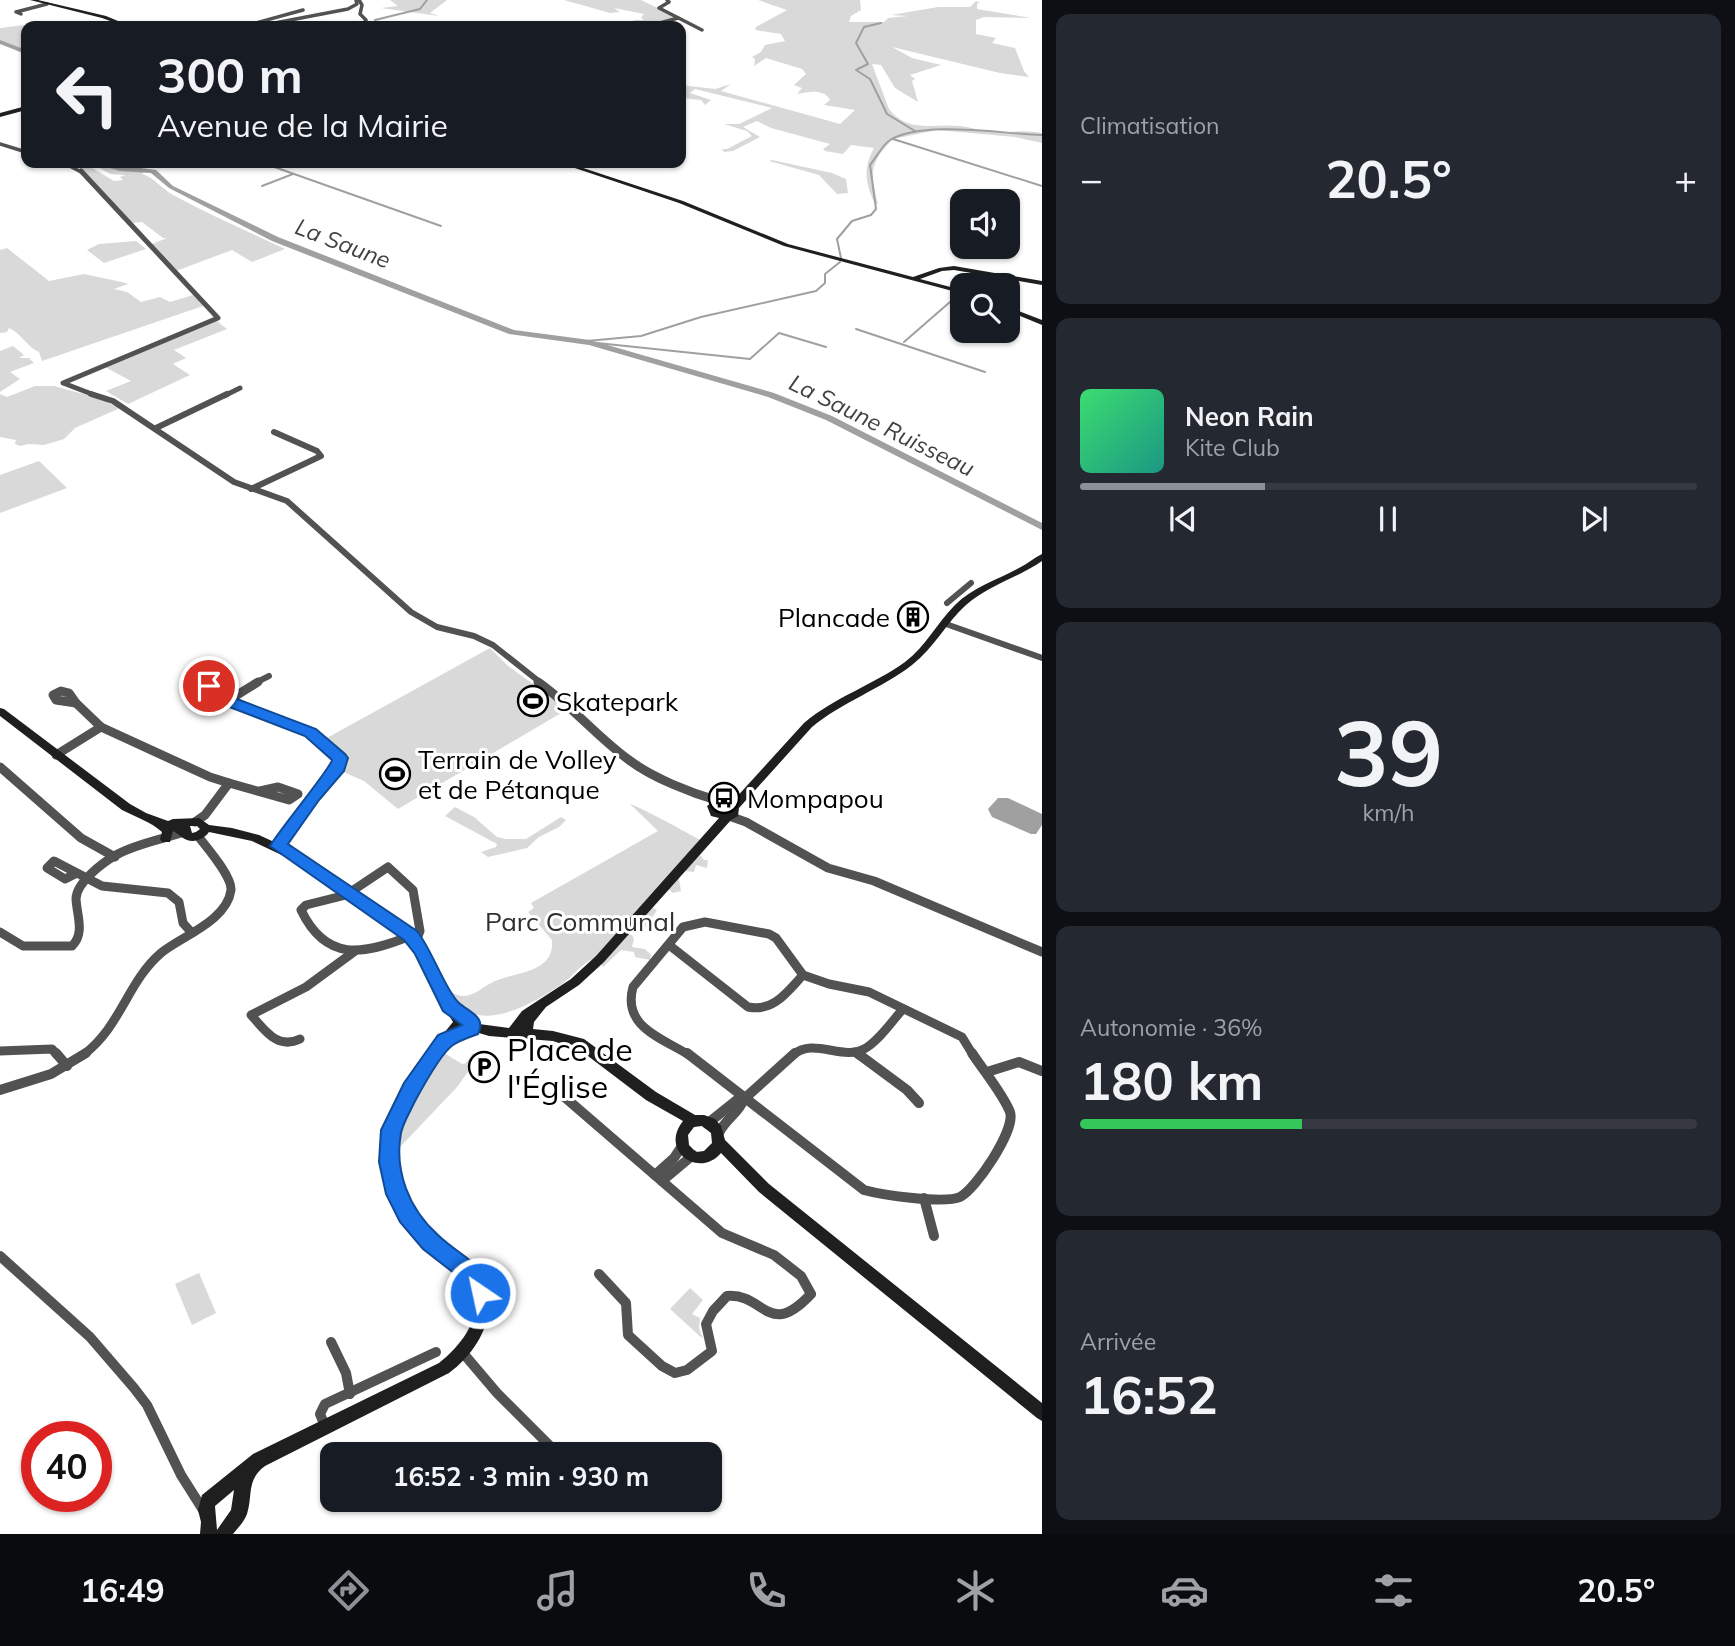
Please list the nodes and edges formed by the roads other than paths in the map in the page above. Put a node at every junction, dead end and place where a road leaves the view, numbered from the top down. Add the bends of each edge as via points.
1 (32, 0) edge
2 (357, 0) edge
3 (667, 0) edge
4 (47, 4) junction
5 (303, 10) dead end
6 (21, 13) dead end
7 (678, 18) junction
8 (115, 21) edge
9 (263, 21) edge
10 (285, 21) edge
11 (365, 21) edge
12 (667, 21) edge
13 (684, 21) edge
14 (686, 22) edge
15 (702, 30) dead end
16 (21, 109) edge
17 (0, 115) edge
18 (0, 145) edge
19 (21, 151) edge
20 (75, 168) edge
21 (578, 168) edge
22 (920, 278) junction
23 (1042, 283) edge
24 (950, 289) edge
25 (1020, 314) edge
26 (1042, 323) edge
27 (240, 388) dead end
28 (156, 428) junction
29 (274, 432) dead end
30 (251, 489) junction
31 (1042, 557) edge
32 (971, 583) dead end
33 (963, 595) junction
34 (947, 603) dead end
35 (946, 624) junction
36 (1042, 658) edge
37 (269, 676) dead end
38 (208, 683) dead end
39 (229, 700) junction
40 (76, 703) dead end
41 (0, 711) edge
42 (101, 727) junction
43 (56, 755) junction
44 (0, 767) edge
45 (229, 783) junction
46 (260, 791) dead end
47 (725, 809) junction
48 (151, 819) junction
49 (195, 828) junction
50 (166, 839) junction
51 (278, 846) junction
52 (113, 857) junction
53 (76, 873) dead end
54 (87, 879) junction
55 (348, 893) junction
56 (0, 932) edge
57 (192, 933) junction
58 (413, 938) junction
59 (669, 945) junction
60 (355, 951) junction
61 (1042, 952) edge
62 (803, 975) junction
63 (903, 1009) junction
64 (468, 1023) junction
65 (521, 1030) junction
66 (300, 1040) dead end
67 (0, 1051) edge
68 (855, 1052) junction
69 (67, 1066) junction
70 (1042, 1071) edge
71 (986, 1072) junction
72 (0, 1090) edge
73 (561, 1094) dead end
74 (651, 1096) junction
75 (744, 1099) junction
76 (919, 1103) dead end
77 (701, 1123) junction
78 (685, 1144) junction
79 (717, 1144) junction
80 (659, 1178) junction
81 (924, 1198) junction
82 (934, 1236) dead end
83 (0, 1256) edge
84 (599, 1274) dead end
85 (331, 1342) dead end
86 (436, 1352) dead end
87 (463, 1353) junction
88 (350, 1394) junction
89 (1042, 1413) edge
90 (325, 1426) junction
91 (546, 1442) edge
92 (252, 1466) junction
93 (191, 1490) junction
94 (218, 1493) junction
95 (239, 1501) junction
96 (208, 1523) edge
97 (225, 1529) edge

1 - 4 street
2 - 10 street via 348,9
2 - 11 street
3 - 7 street via 659,8
4 - 6 street via 16,12
4 - 8 street
5 - 9 street
7 - 12 street
7 - 13 street
14 - 15 street
16 - 17 street
18 - 19 street
20 - 28 street via 218,318 63,383 113,401
21 - 22 street via 681,202 786,245
22 - 23 street via 954,268
22 - 24 street
25 - 26 street
27 - 28 street
28 - 30 street
29 - 30 street via 321,456
30 - 47 street via 287,501 411,612 493,645 564,700 624,757
31 - 33 street via 1022,571
32 - 33 street
33 - 34 street
33 - 35 street
35 - 36 street
35 - 47 street via 910,663 808,725 745,794
37 - 39 street
38 - 39 street via 213,692
39 - 51 street via 310,732 341,760
40 - 42 street
41 - 43 street
42 - 43 street
42 - 45 street
43 - 48 street via 126,807
44 - 52 street via 81,838
45 - 46 street
45 - 49 street
47 - 61 street via 828,868 886,886
47 - 65 street via 713,831 600,959 541,1005
48 - 49 street
48 - 50 street via 167,829
49 - 50 street
49 - 51 street via 250,836
49 - 52 street
49 - 57 street via 229,878 232,891 223,907
50 - 52 street
51 - 55 street
52 - 54 street
53 - 54 street
54 - 56 street via 76,895 80,930 72,946 23,946
54 - 57 street via 107,888 168,893 178,902 183,923
55 - 58 street
55 - 58 street via 388,867 414,890 420,931
55 - 60 street via 306,905 301,913 324,944
57 - 69 street via 151,963 112,1028
58 - 60 street
58 - 64 street via 449,1006
59 - 62 street via 683,928 705,922 761,932 776,938
59 - 62 street via 748,1007 759,1010 775,1005
59 - 75 street via 633,987 632,1013 637,1024 688,1054
60 - 66 street via 290,997 251,1015 281,1044
62 - 63 street via 869,992
63 - 68 street via 874,1041
63 - 71 street via 962,1037
64 - 65 street
64 - 87 street via 440,1046 399,1110 391,1130 389,1162 396,1194 408,1215 430,1242 467,1269 478,1287 480,1319
65 - 74 street via 584,1046
67 - 69 street via 52,1049
68 - 75 street via 799,1050
68 - 76 street
69 - 72 street
70 - 71 street via 1026,1060 1003,1071
71 - 81 street via 1010,1113 1010,1128 999,1150 962,1196
73 - 80 street
74 - 77 street
74 - 78 street
75 - 77 street
75 - 79 street via 743,1106 720,1127
75 - 81 street via 864,1190
77 - 78 street
77 - 79 street
78 - 79 street
78 - 80 street
79 - 89 street
80 - 84 street via 722,1233 774,1255 801,1276 810,1288 808,1298 776,1316 765,1314 741,1295 727,1296 707,1317 712,1352 675,1373 628,1335 626,1303
81 - 82 street
83 - 93 street via 114,1363 147,1405
85 - 88 street via 348,1374
86 - 88 street
87 - 90 street via 428,1376
87 - 91 street
88 - 90 street via 325,1404 320,1414
90 - 92 street
92 - 94 street
92 - 95 street
93 - 94 street
93 - 96 street
94 - 95 street via 234,1493
94 - 96 street via 206,1506
95 - 97 street via 239,1513
96 - 97 street

